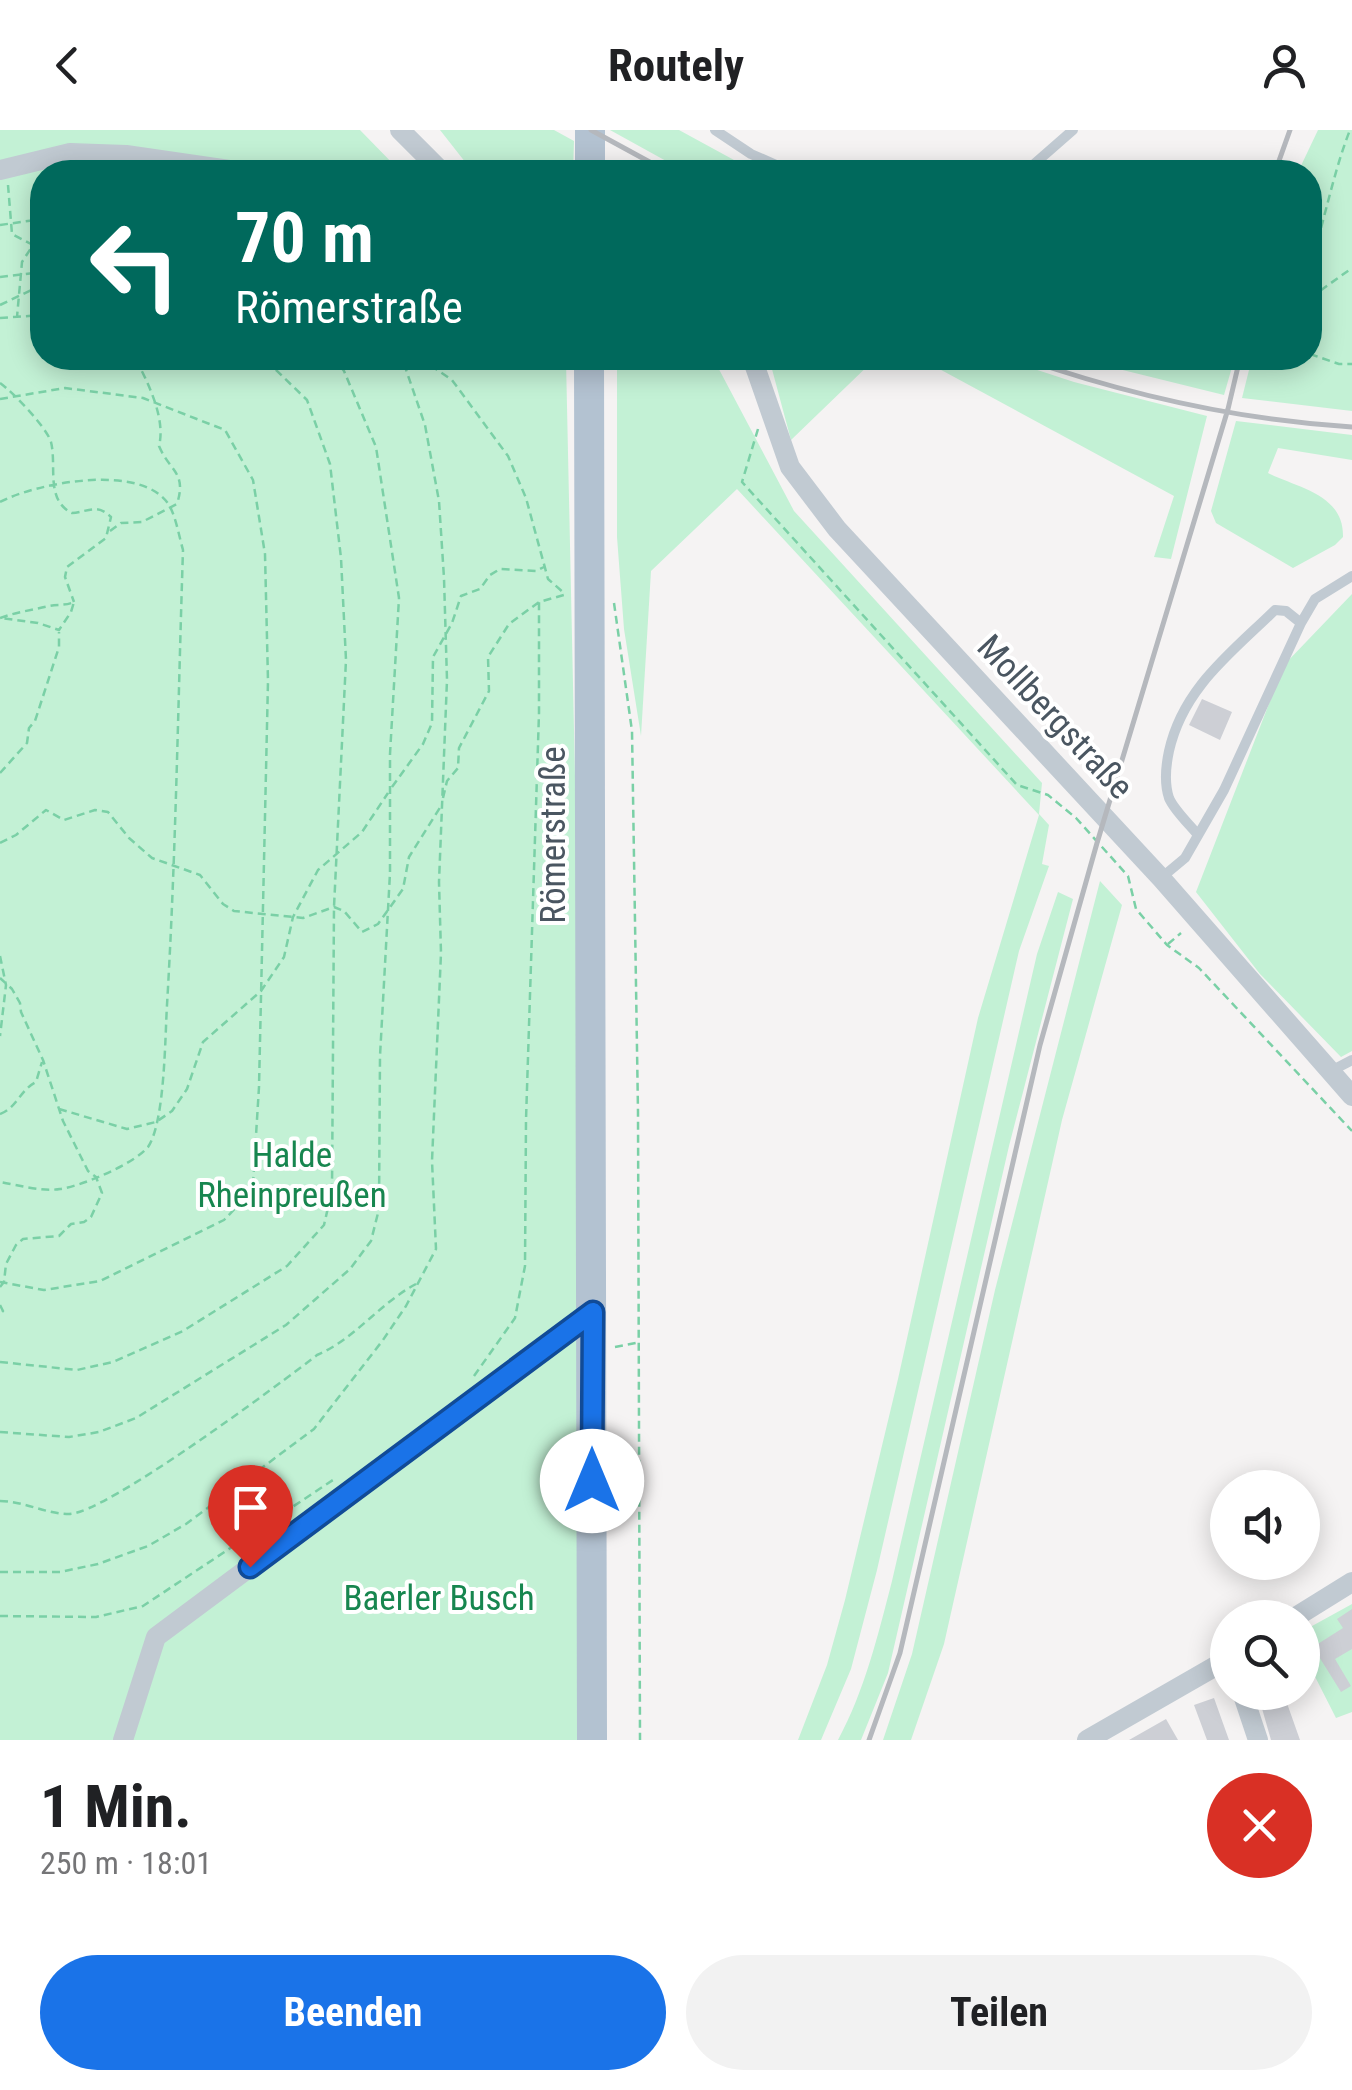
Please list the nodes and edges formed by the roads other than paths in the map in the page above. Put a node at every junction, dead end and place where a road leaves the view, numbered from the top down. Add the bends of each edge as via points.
1 (400, 130) edge
2 (590, 130) edge
3 (715, 130) edge
4 (1073, 130) edge
5 (42, 160) edge
6 (165, 160) edge
7 (430, 160) edge
8 (590, 160) edge
9 (764, 160) edge
10 (1039, 160) edge
11 (30, 163) edge
12 (2, 170) edge
13 (589, 370) edge
14 (756, 370) edge
15 (1352, 576) edge
16 (1301, 623) junction
17 (1198, 835) junction
18 (1161, 878) junction
19 (1352, 1060) edge
20 (1330, 1072) junction
21 (1352, 1096) edge
22 (593, 1312) junction
23 (1352, 1582) edge
24 (1320, 1602) edge
25 (1210, 1670) edge
26 (1248, 1710) edge
27 (122, 1740) edge
28 (592, 1740) edge
29 (1087, 1740) edge
30 (1258, 1740) edge

1 - 7 street
2 - 8 main road
3 - 9 lane
4 - 10 lane
5 - 6 street via 70,153
11 - 12 street
13 - 22 main road, Römerstraße
14 - 18 street, Mollbergstraße via 790,467 836,529
15 - 16 lane via 1316,599
16 - 17 lane
16 - 17 lane via 1275,610 1216,665 1186,707 1165,768 1169,798
17 - 18 lane via 1185,858
18 - 20 street, Mollbergstraße
19 - 20 lane
20 - 21 street, Mollbergstraße
22 - 27 street via 156,1636
22 - 28 main road, Römerstraße
23 - 24 street
25 - 29 street
26 - 30 street

